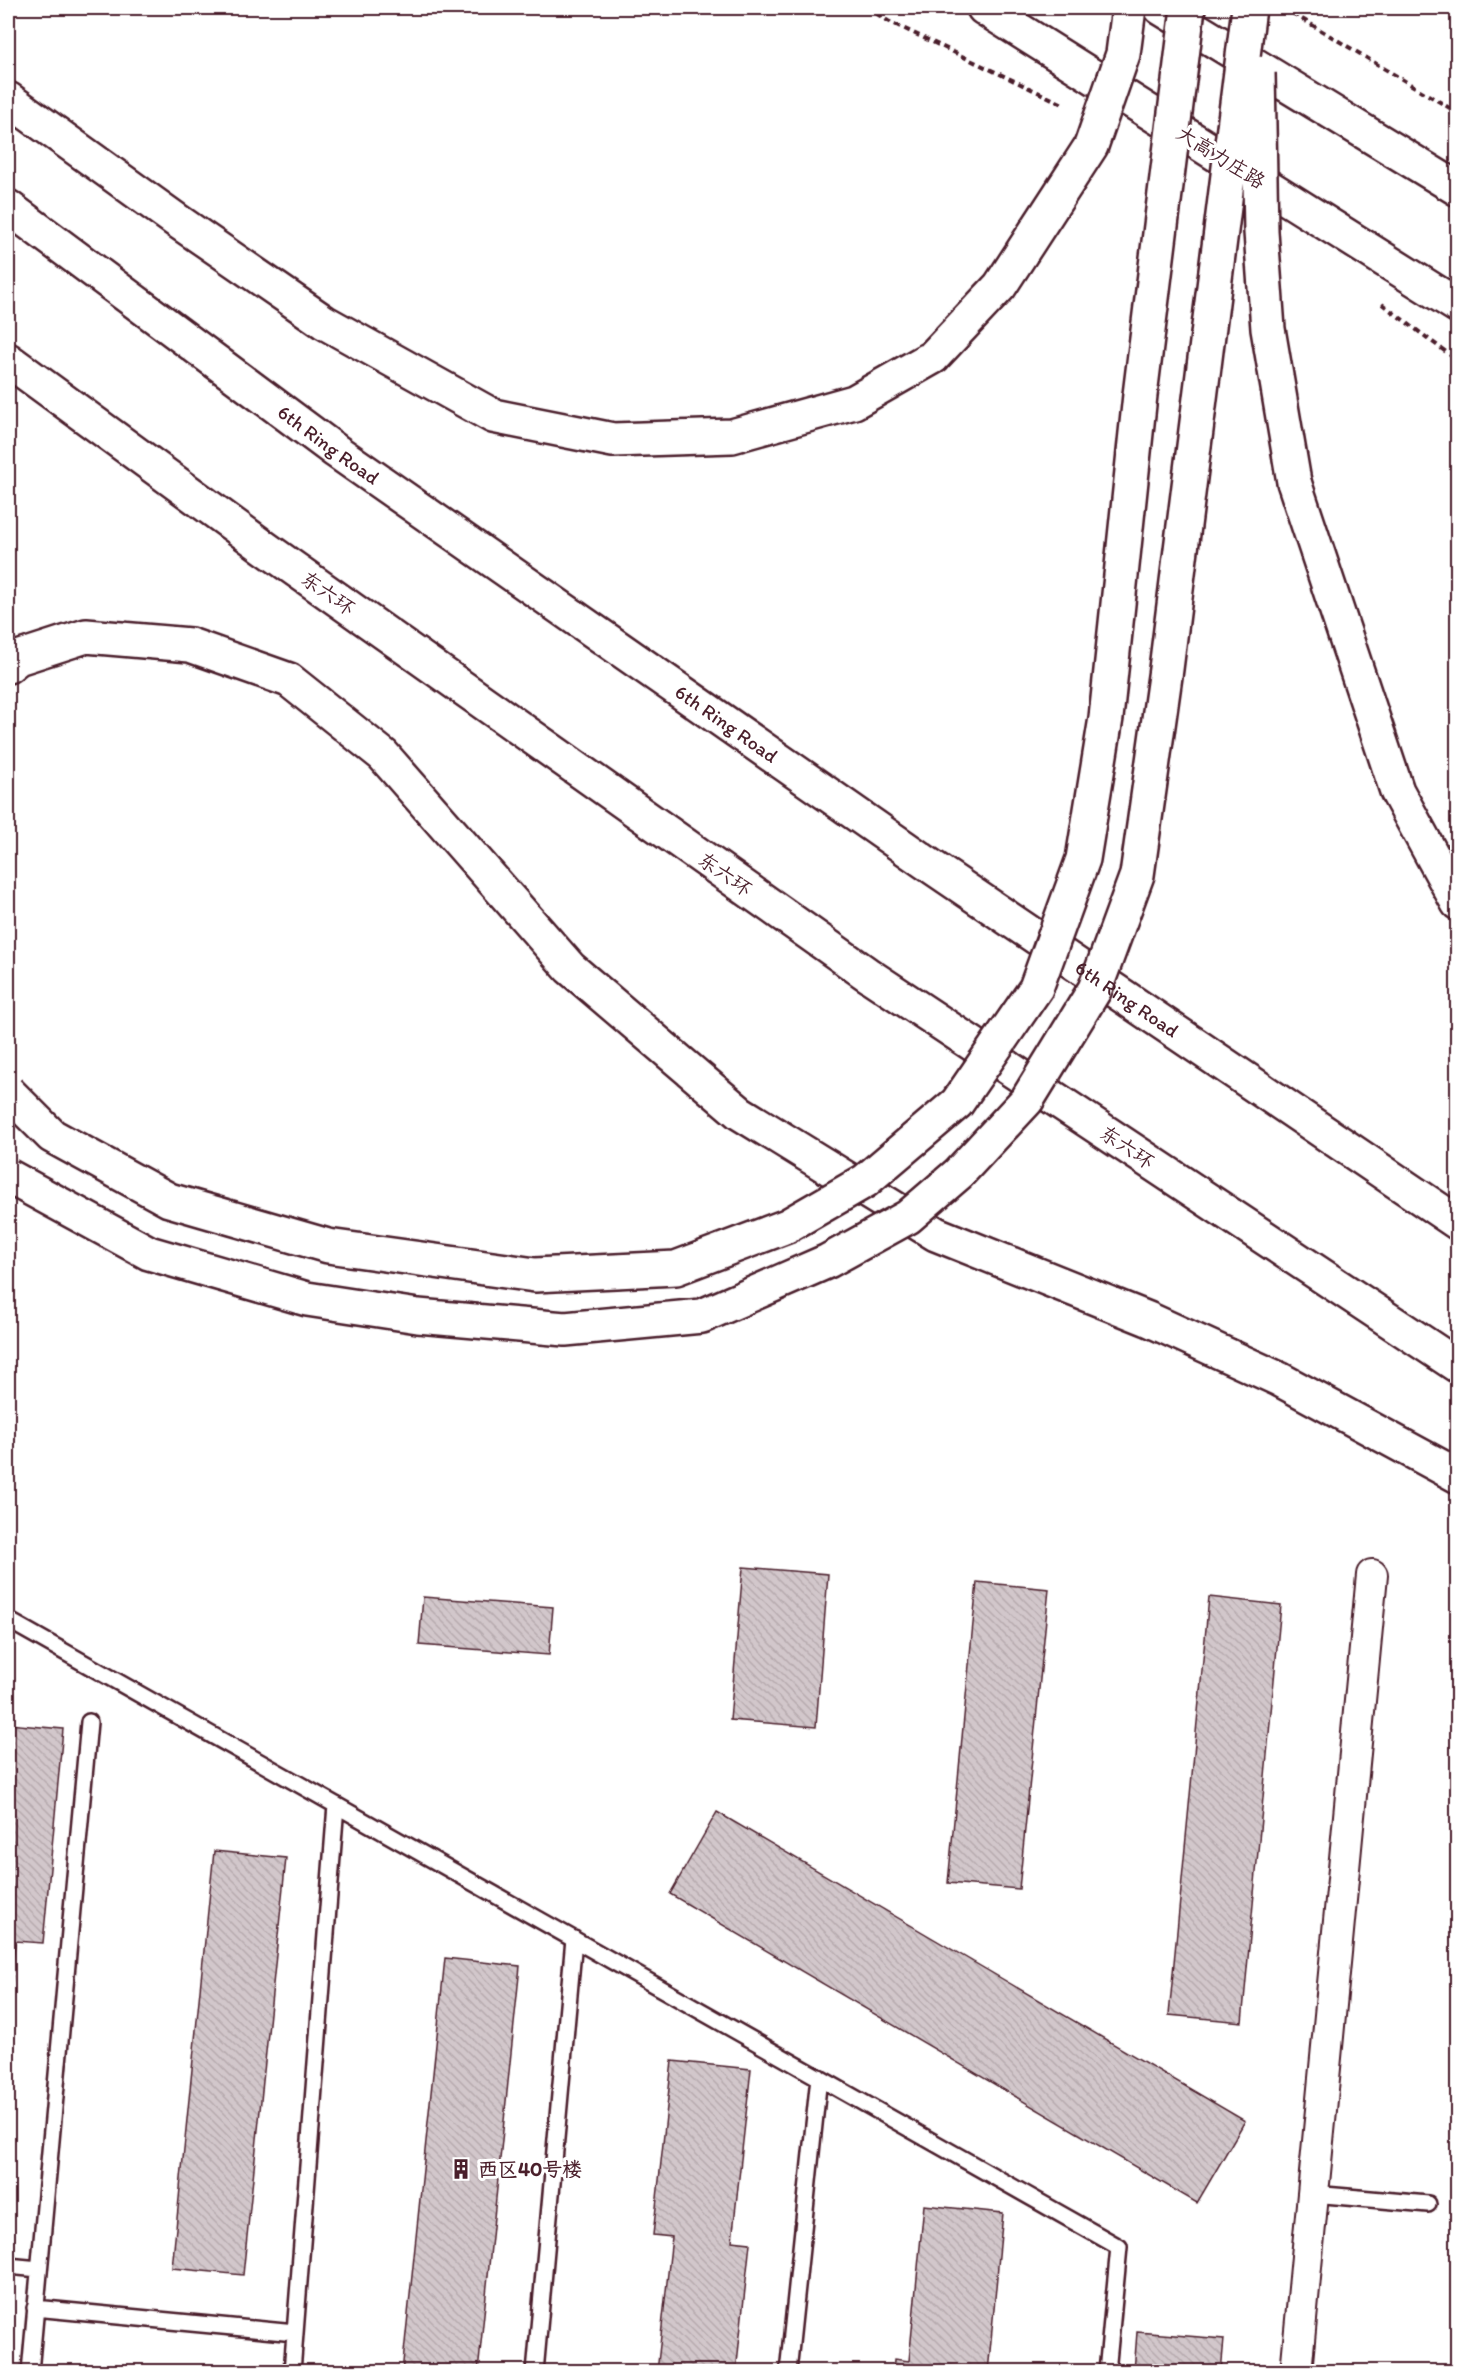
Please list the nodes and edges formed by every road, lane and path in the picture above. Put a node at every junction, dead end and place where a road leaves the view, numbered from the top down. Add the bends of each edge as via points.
1 (984, 8) edge
2 (1129, 8) edge
3 (1161, 8) edge
4 (1188, 8) edge
5 (1249, 8) edge
6 (1259, 8) edge
7 (1284, 8) edge
8 (8, 99) edge
9 (1458, 113) edge
10 (1458, 189) edge
11 (8, 207) edge
12 (1458, 306) edge
13 (8, 360) edge
14 (8, 666) edge
15 (1458, 903) edge
16 (8, 1092) edge
17 (8, 1176) edge
18 (1458, 1223) edge
19 (1458, 1366) edge
20 (1458, 1476) edge
21 (1372, 1575) dead end
22 (8, 1620) edge
23 (89, 1722) dead end
24 (336, 1806) junction
25 (574, 1939) junction
26 (819, 2078) junction
27 (1313, 2194) junction
28 (1428, 2204) dead end
29 (8, 2266) edge
30 (39, 2269) junction
31 (35, 2308) junction
32 (295, 2334) junction
33 (30, 2372) edge
34 (292, 2372) edge
35 (535, 2372) edge
36 (788, 2372) edge
37 (1107, 2372) edge
38 (1296, 2372) edge

1 - 12 main road, 大高力庄路
2 - 8 main road, bridge via 1123,54 1091,146 1000,286 933,357 854,402 732,436 613,440 493,416 324,322
3 - 10 main road
4 - 16 main road, bridge via 1140,395 1106,718 1083,859 1036,988 957,1103 866,1181 787,1226 676,1268 535,1275 328,1246 169,1200 52,1136
5 - 17 main road, bridge via 1137,875 1095,989 1027,1100 958,1174 908,1217 828,1261 702,1316 565,1329 418,1316 307,1299 149,1252
6 - 15 main road, bridge via 1261,232 1268,329 1294,482 1397,791
7 - 9 path
11 - 18 main road, 6th Ring Road via 336,451 925,862
13 - 19 main road, 东六环 via 867,974
14 - 20 main road via 18,658 86,636 190,645 289,680 382,755 570,968 740,1113 936,1234 1148,1319 1280,1379
21 - 27 street
22 - 24 lane
23 - 30 lane
24 - 25 lane
24 - 32 lane
25 - 26 lane
25 - 35 lane
26 - 36 lane
26 - 37 lane via 1119,2247
27 - 28 lane
27 - 38 street
29 - 30 lane
30 - 31 lane
31 - 32 lane
31 - 33 lane
32 - 34 lane

